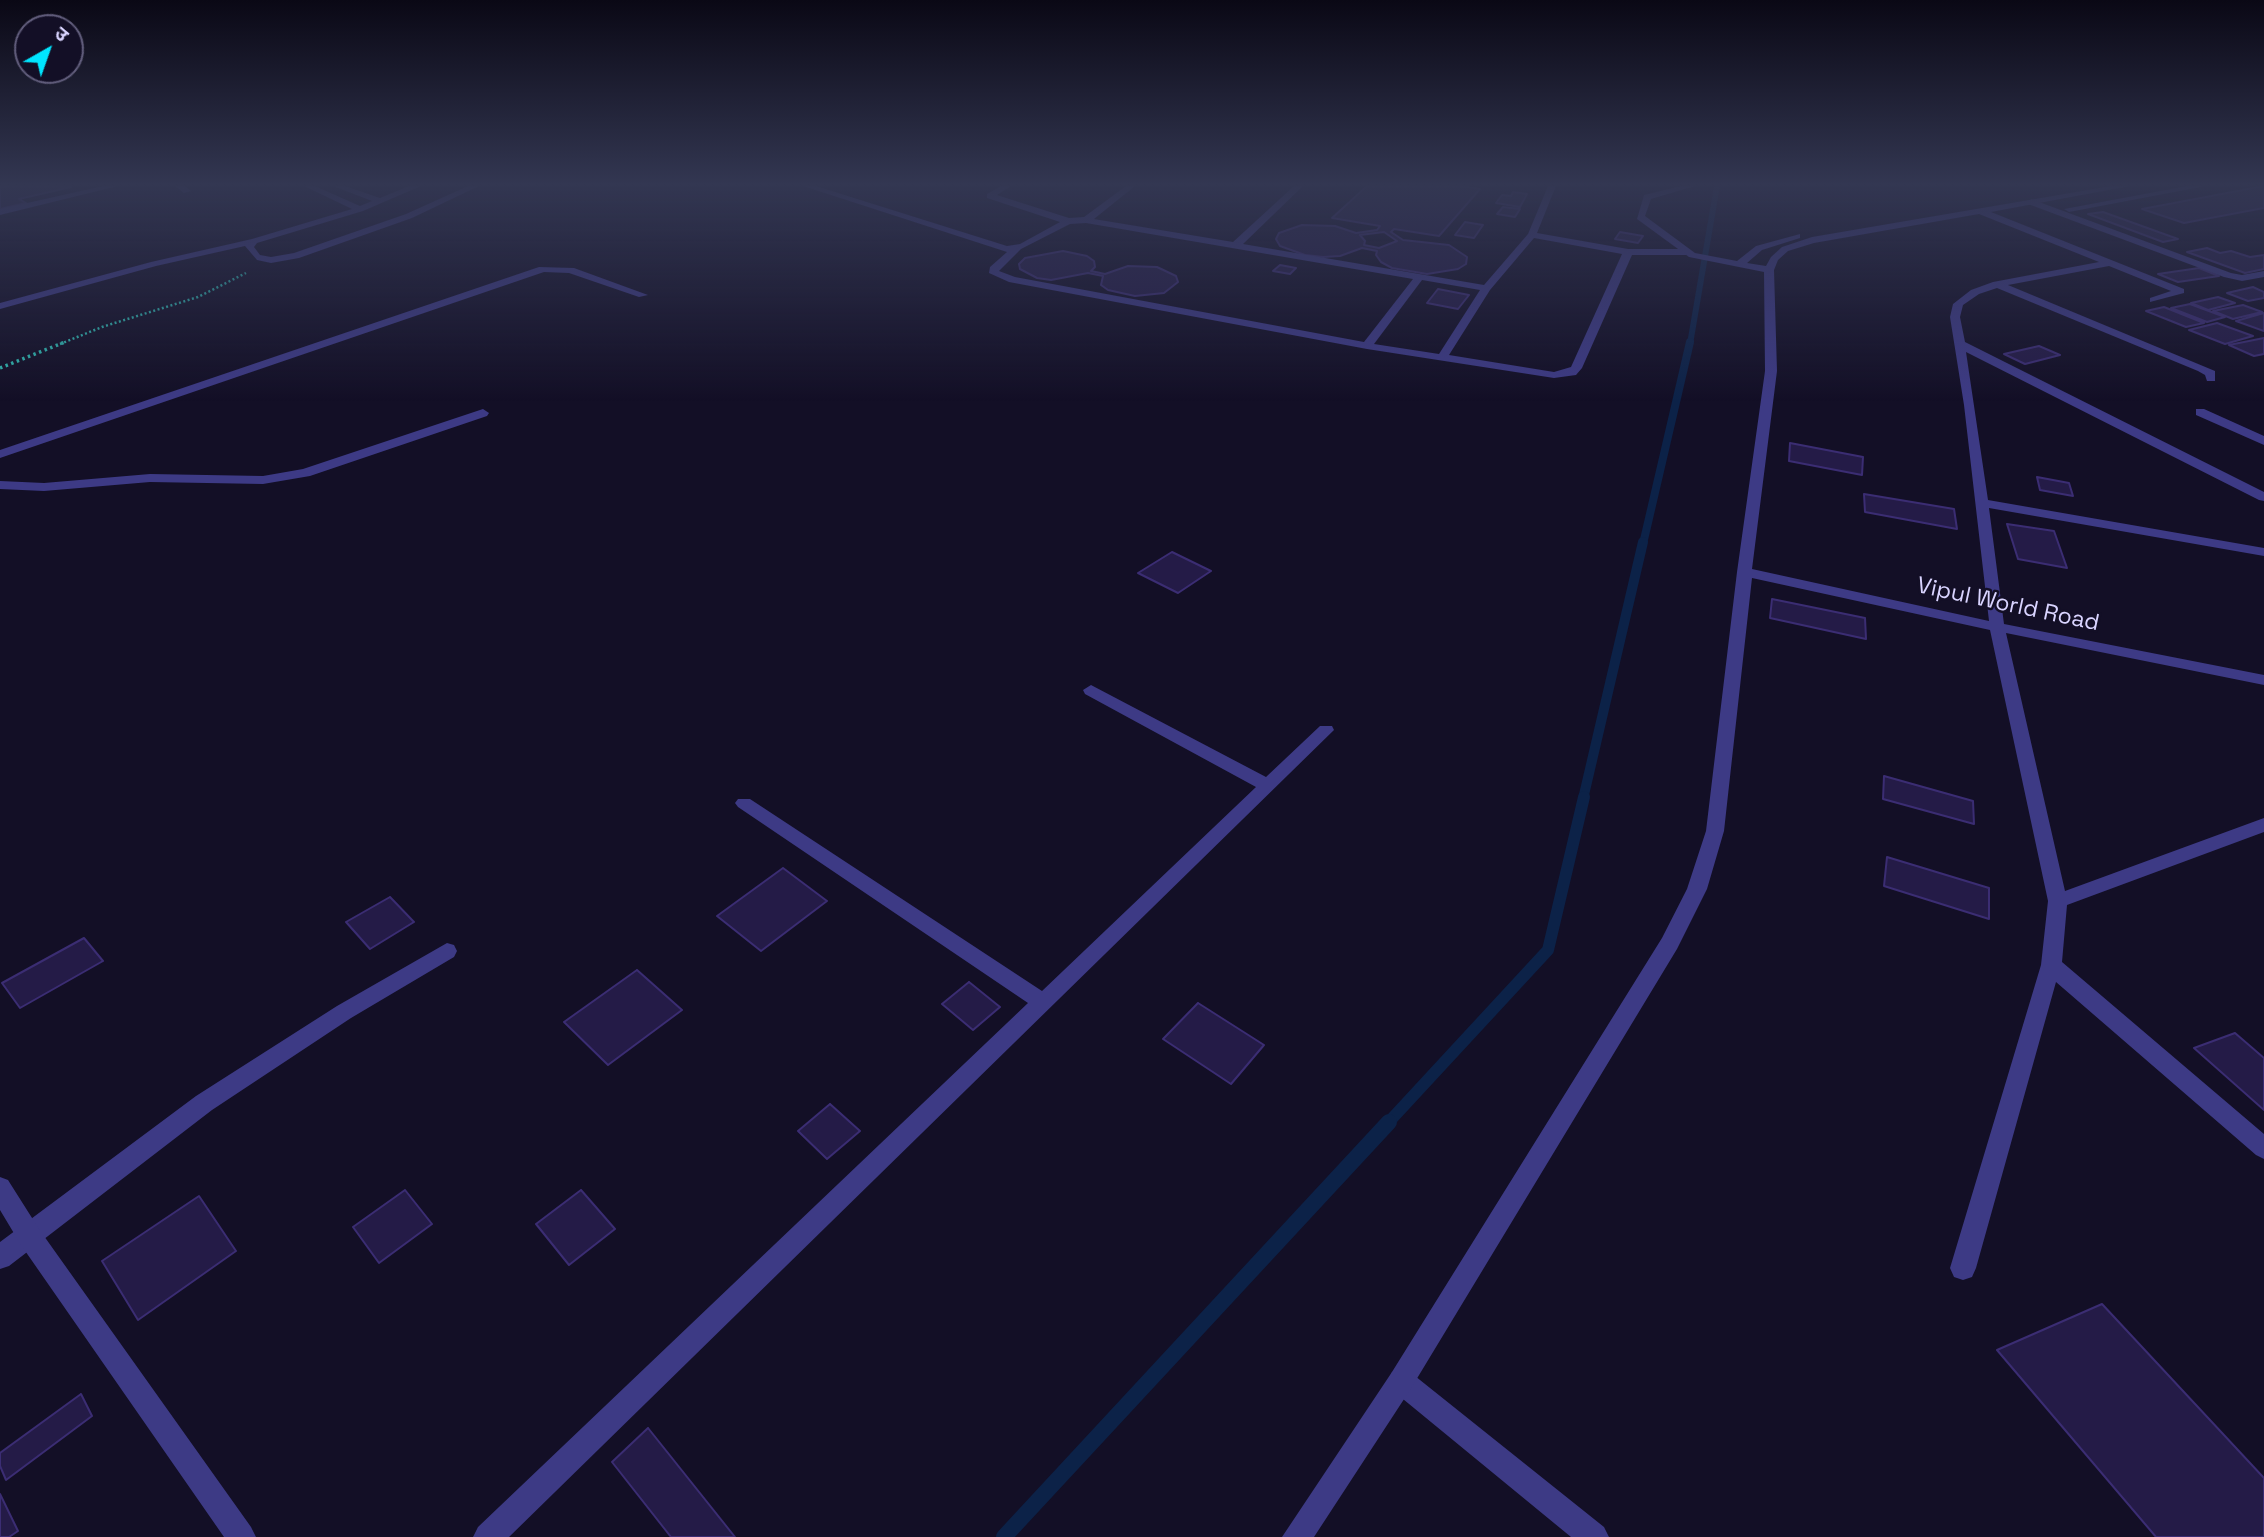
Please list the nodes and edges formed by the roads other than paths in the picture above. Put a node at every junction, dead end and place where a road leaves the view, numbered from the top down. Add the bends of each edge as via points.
1 (183, 258) edge
2 (1006, 258) edge
3 (1309, 258) edge
4 (1512, 258) edge
5 (1625, 258) edge
6 (1707, 258) edge
7 (1747, 258) edge
8 (1775, 258) edge
9 (2096, 258) edge
10 (2181, 258) edge
11 (2109, 263) junction
12 (1738, 265) junction
13 (1769, 271) junction
14 (2264, 275) edge
15 (1419, 277) junction
16 (1997, 284) junction
17 (1486, 288) junction
18 (643, 295) dead end
19 (2154, 300) dead end
20 (0, 306) edge
21 (1960, 344) junction
22 (1367, 345) junction
23 (1442, 358) junction
24 (2211, 379) dead end
25 (2200, 412) dead end
26 (483, 413) dead end
27 (2264, 440) edge
28 (0, 454) edge
29 (0, 485) edge
30 (2264, 497) edge
31 (1982, 503) junction
32 (2264, 552) edge
33 (1744, 572) junction
34 (1997, 627) junction
35 (2264, 680) edge
36 (1091, 690) dead end
37 (1326, 730) dead end
38 (1268, 786) junction
39 (744, 803) dead end
40 (2264, 825) edge
41 (2058, 901) junction
42 (447, 951) dead end
43 (2051, 965) junction
44 (1044, 1003) junction
45 (2264, 1148) edge
46 (0, 1188) edge
47 (30, 1237) junction
48 (0, 1257) edge
49 (1963, 1268) dead end
50 (1401, 1381) junction
51 (241, 1537) edge
52 (488, 1537) edge
53 (1297, 1537) edge
54 (1594, 1537) edge

1 - 20 street
2 - 22 street via 994,273 1013,280
3 - 15 street
4 - 17 street
5 - 23 street via 1572,373 1554,375
6 - 12 street
7 - 12 street
8 - 13 street
9 - 11 street
10 - 14 street via 2228,275
11 - 16 street
11 - 19 street via 2180,291
12 - 13 street
13 - 33 street via 1771,370
15 - 17 street
15 - 22 street
16 - 21 street via 1958,304 1955,317
16 - 24 street via 2202,369 2211,373
17 - 23 street
18 - 28 street via 570,270 543,270
21 - 30 street
21 - 31 street
22 - 23 street
25 - 27 street
26 - 29 street via 305,473 263,480 150,478 44,488
31 - 32 street
31 - 34 street
33 - 34 street, Vipul World Road
33 - 50 street via 1715,831 1697,889 1670,943
34 - 35 street, Vipul World Road
34 - 41 street
36 - 38 street
37 - 38 street
38 - 44 street
39 - 44 street
40 - 41 street
41 - 43 street
42 - 47 street via 204,1103
43 - 45 street
43 - 49 street
44 - 52 street
46 - 47 street
47 - 48 street
47 - 51 street
50 - 53 street
50 - 54 street

